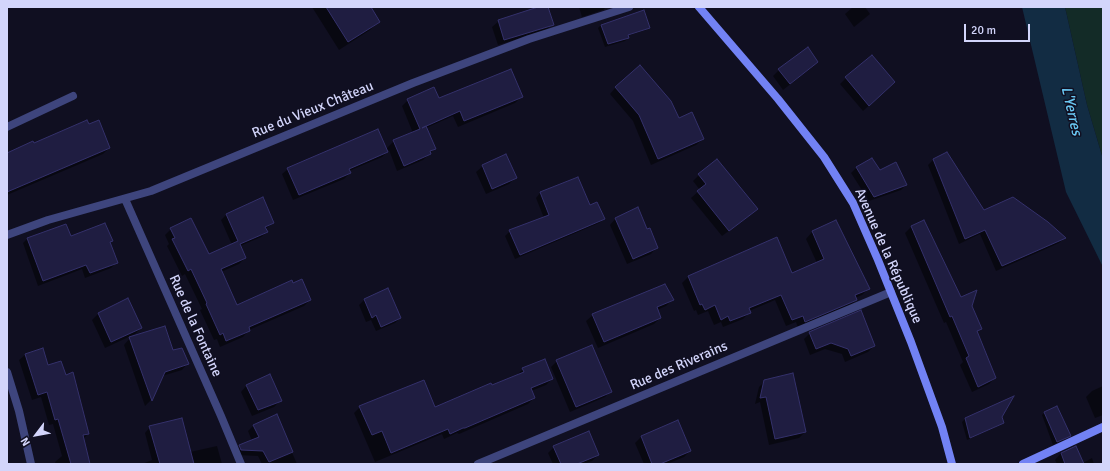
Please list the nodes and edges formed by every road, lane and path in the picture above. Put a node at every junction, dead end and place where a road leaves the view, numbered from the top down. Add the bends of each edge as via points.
1 (629, 7) edge
2 (699, 7) edge
3 (73, 96) dead end
4 (7, 127) edge
5 (124, 200) junction
6 (7, 235) edge
7 (891, 292) junction
8 (7, 372) edge
9 (1103, 427) edge
10 (31, 464) edge
11 (241, 464) edge
12 (478, 464) edge
13 (952, 464) edge
14 (1024, 464) edge

1 - 5 street, Rue du Vieux Château via 412,83
2 - 7 street, Avenue de la République via 824,157 853,203
3 - 4 street
5 - 6 street, Rue du Vieux Château via 48,220
5 - 11 street, Rue de la Fontaine
7 - 12 street, Rue des Riverains
7 - 13 street, Avenue de la République via 942,427
8 - 10 street
9 - 14 street

